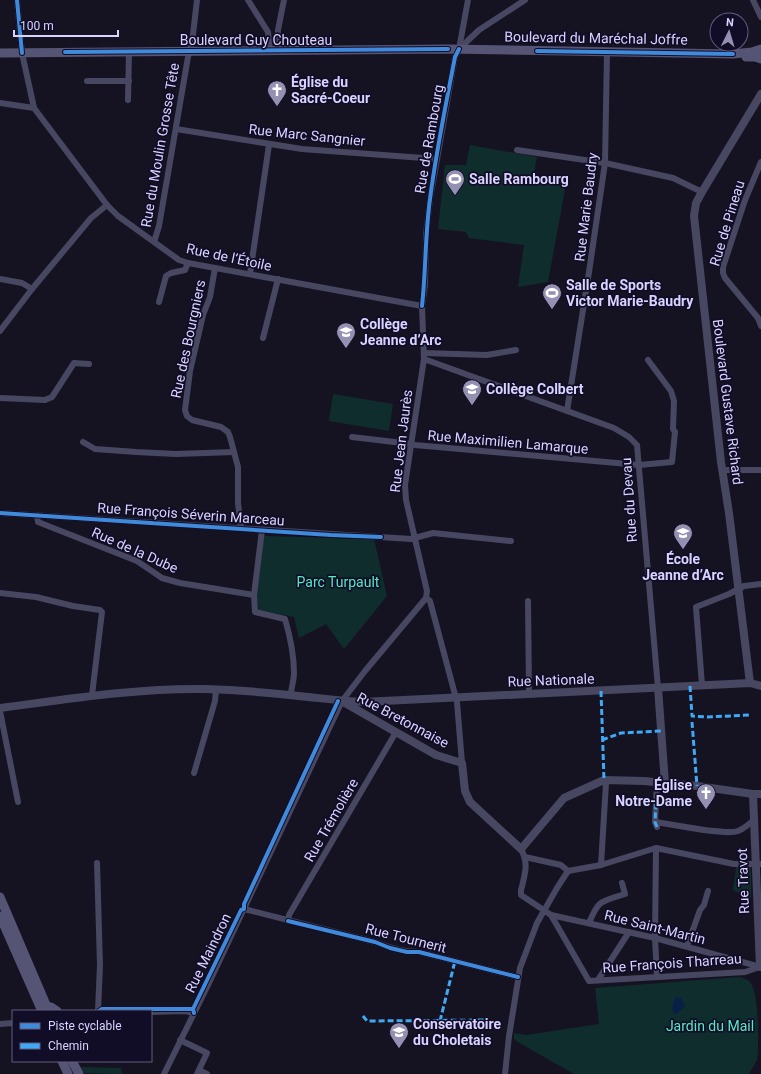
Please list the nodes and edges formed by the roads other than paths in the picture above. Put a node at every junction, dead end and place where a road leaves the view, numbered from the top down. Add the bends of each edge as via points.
1 (17, 0) edge
2 (197, 0) edge
3 (248, 0) edge
4 (284, 0) edge
5 (468, 0) edge
6 (525, 0) edge
7 (753, 0) edge
8 (760, 14) edge
9 (278, 30) junction
10 (268, 32) junction
11 (458, 49) junction
12 (761, 49) edge
13 (273, 50) junction
14 (189, 51) junction
15 (22, 52) junction
16 (129, 52) junction
17 (607, 52) junction
18 (0, 53) edge
19 (733, 54) junction
20 (761, 59) edge
21 (87, 81) dead end
22 (128, 81) junction
23 (761, 94) edge
24 (128, 100) dead end
25 (0, 104) edge
26 (34, 108) junction
27 (176, 129) junction
28 (269, 145) junction
29 (517, 150) dead end
30 (436, 159) junction
31 (605, 163) junction
32 (761, 163) edge
33 (702, 192) junction
34 (108, 205) junction
35 (154, 242) junction
36 (188, 263) junction
37 (215, 268) junction
38 (250, 274) junction
39 (0, 278) edge
40 (278, 279) junction
41 (32, 288) junction
42 (159, 302) dead end
43 (422, 306) junction
44 (761, 326) edge
45 (0, 331) edge
46 (263, 338) dead end
47 (516, 350) dead end
48 (424, 356) junction
49 (648, 360) dead end
50 (89, 364) dead end
51 (0, 398) edge
52 (567, 411) junction
53 (352, 438) dead end
54 (83, 442) dead end
55 (411, 444) junction
56 (234, 452) junction
57 (639, 465) junction
58 (722, 470) junction
59 (761, 470) edge
60 (0, 513) edge
61 (37, 516) junction
62 (241, 528) junction
63 (262, 530) junction
64 (415, 538) junction
65 (511, 542) dead end
66 (761, 584) edge
67 (739, 589) junction
68 (0, 594) edge
69 (254, 595) junction
70 (426, 598) junction
71 (528, 601) dead end
72 (750, 683) junction
73 (702, 685) junction
74 (761, 686) edge
75 (658, 688) junction
76 (216, 689) junction
77 (529, 694) junction
78 (92, 695) junction
79 (290, 695) junction
80 (455, 696) junction
81 (342, 701) junction
82 (0, 710) edge
83 (396, 732) junction
84 (462, 763) junction
85 (194, 773) dead end
86 (604, 780) junction
87 (661, 783) junction
88 (757, 794) edge
89 (18, 802) dead end
90 (754, 820) junction
91 (656, 848) junction
92 (521, 849) junction
93 (525, 857) junction
94 (97, 863) dead end
95 (758, 864) edge
96 (601, 865) junction
97 (568, 871) junction
98 (622, 883) dead end
99 (708, 891) dead end
100 (0, 897) edge
101 (244, 910) junction
102 (544, 910) junction
103 (551, 915) junction
104 (0, 916) edge
105 (288, 920) junction
106 (589, 923) junction
107 (629, 932) junction
108 (655, 938) junction
109 (687, 946) junction
110 (761, 966) edge
111 (518, 977) junction
112 (657, 977) junction
113 (598, 980) junction
114 (43, 1009) edge
115 (56, 1010) edge
116 (98, 1010) edge
117 (152, 1012) edge
118 (194, 1013) junction
119 (12, 1023) edge
120 (0, 1024) edge
121 (180, 1040) junction
122 (62, 1062) edge
123 (73, 1062) edge
124 (198, 1072) edge
125 (68, 1074) edge
126 (79, 1074) edge
127 (164, 1074) edge
128 (207, 1074) edge
129 (505, 1074) edge

1 - 15 street
2 - 14 street, Rue du Moulin Grosse Tête
3 - 10 street
4 - 9 street
5 - 11 street, Rue de Rambourg
6 - 11 street via 479,30
7 - 8 street
9 - 10 street
9 - 13 street
10 - 13 street
11 - 13 main road, Boulevard Guy Chouteau
11 - 17 main road, Boulevard du Maréchal Joffre
11 - 30 street, Rue de Rambourg
12 - 19 main road, Boulevard du Maréchal Joffre
13 - 14 main road, Boulevard Guy Chouteau
14 - 16 main road, Boulevard Guy Chouteau
14 - 27 street, Rue du Moulin Grosse Tête
15 - 16 main road, Boulevard Guy Chouteau
15 - 18 main road, Boulevard Guy Chouteau
15 - 26 street
16 - 22 street
17 - 19 main road, Boulevard du Maréchal Joffre
17 - 31 street, Rue Marie Baudry
19 - 20 main road, Boulevard du Maréchal Joffre
21 - 22 street
22 - 24 street
23 - 33 street, Boulevard Gustave Richard
25 - 26 street
26 - 34 street, Rue de l’Étoile
27 - 28 street, Rue Marc Sangnier
27 - 35 street, Rue du Moulin Grosse Tête
28 - 30 street, Rue Marc Sangnier
28 - 38 street
29 - 31 street
30 - 43 street, Rue de Rambourg via 426,235
31 - 33 street via 673,178
31 - 52 street, Rue Marie Baudry
32 - 44 street, Rue de Pineau via 745,200 723,273 758,318
33 - 58 street, Boulevard Gustave Richard via 696,203 695,235
34 - 35 street, Rue de l’Étoile via 118,216
34 - 41 street via 91,218
35 - 36 street, Rue de l’Étoile via 179,260
36 - 37 street, Rue de l’Étoile
36 - 42 street via 184,270 166,276
37 - 38 street, Rue de l’Étoile
37 - 56 street, Rue des Bourgniers via 190,371 185,414 189,418 221,427 228,432
38 - 40 street, Rue de l’Étoile
39 - 41 street
40 - 43 street, Rue de l’Étoile
40 - 46 street
41 - 45 street
43 - 48 street, Rue Jean Jaurès
47 - 48 street via 487,355
48 - 52 street, Rue du Devau
48 - 55 street, Rue Jean Jaurès
49 - 57 street, Rue Maximilien Lamarque via 671,391 674,401 675,432 672,462
50 - 51 street via 74,363 52,397 45,400
52 - 57 street, Rue du Devau via 614,428 629,437 636,445
53 - 55 street, Rue Maximilien Lamarque
54 - 56 street via 94,449 136,452
55 - 57 street, Rue Maximilien Lamarque
55 - 64 street, Rue Jean Jaurès via 405,485
56 - 62 street, Rue des Bourgniers via 238,467
57 - 75 street, Rue du Devau
58 - 59 street
58 - 67 street, Boulevard Gustave Richard
60 - 61 street, Rue François Séverin Marceau
61 - 62 street, Rue François Séverin Marceau
61 - 69 street, Rue de la Dube via 38,522 137,561 162,578
62 - 63 street, Rue François Séverin Marceau
63 - 64 street, Rue François Séverin Marceau
63 - 69 street
64 - 65 street, Rue François Séverin Marceau via 433,534
64 - 70 street, Rue Jean Jaurès via 427,591
66 - 67 street
67 - 72 street, Boulevard Gustave Richard
67 - 73 street via 696,607
68 - 78 street via 36,597 102,612
69 - 79 street via 255,612 285,619 294,665
70 - 80 street, Rue Jean Jaurès via 430,601
70 - 81 street, Rue Maindron
71 - 77 street
72 - 73 street, Rue Nationale
72 - 74 street, Rue Nationale
73 - 75 street, Rue Nationale
75 - 77 street, Rue Nationale
75 - 87 street
76 - 78 street, Rue Nationale
76 - 79 street, Rue Nationale
76 - 85 street via 215,701
77 - 80 street, Rue Nationale
78 - 82 street, Rue Nationale
79 - 81 street, Rue Nationale
80 - 81 street, Rue Nationale
80 - 84 street, Rue Jean Jaurès
81 - 83 street, Rue Bretonnaise
81 - 101 street, Rue Maindron
82 - 89 street
83 - 84 street, Rue Bretonnaise via 436,755
83 - 105 street, Rue Trémolière
84 - 92 street via 465,791 470,802
86 - 87 street
86 - 92 street via 564,798
86 - 96 street via 606,783
87 - 88 street
87 - 90 street via 656,824 732,832 745,828
88 - 90 street, Rue Travot
90 - 95 street, Rue Travot
91 - 95 street via 734,864
91 - 96 street
91 - 108 street
92 - 93 street
93 - 97 street via 562,865
93 - 102 street, Rue Saint-Martin via 527,864 521,895
94 - 116 street via 100,965
95 - 110 street, Rue Travot
96 - 97 street
97 - 102 street
98 - 106 street via 624,894 600,903
99 - 109 street
100 - 114 main road
101 - 105 street, Rue Tournerit
101 - 118 street, Rue Maindron
102 - 103 street, Rue Saint-Martin
102 - 111 street via 530,940
103 - 106 street, Rue Saint-Martin
103 - 113 street, Rue François Tharreau via 589,981
104 - 114 main road
105 - 111 street, Rue Tournerit via 390,948 419,952
106 - 107 street, Rue Saint-Martin
107 - 108 street, Rue Saint-Martin
107 - 113 street
108 - 109 street, Rue Saint-Martin
108 - 112 street
109 - 110 street, Rue Saint-Martin
110 - 112 street, Rue François Tharreau via 745,972
111 - 129 street
112 - 113 street, Rue François Tharreau
114 - 115 main road
117 - 118 street
118 - 121 street, Rue Maindron
119 - 120 street
121 - 124 street via 207,1053
121 - 127 street, Rue Maindron
122 - 125 main road
123 - 126 main road
124 - 128 street

